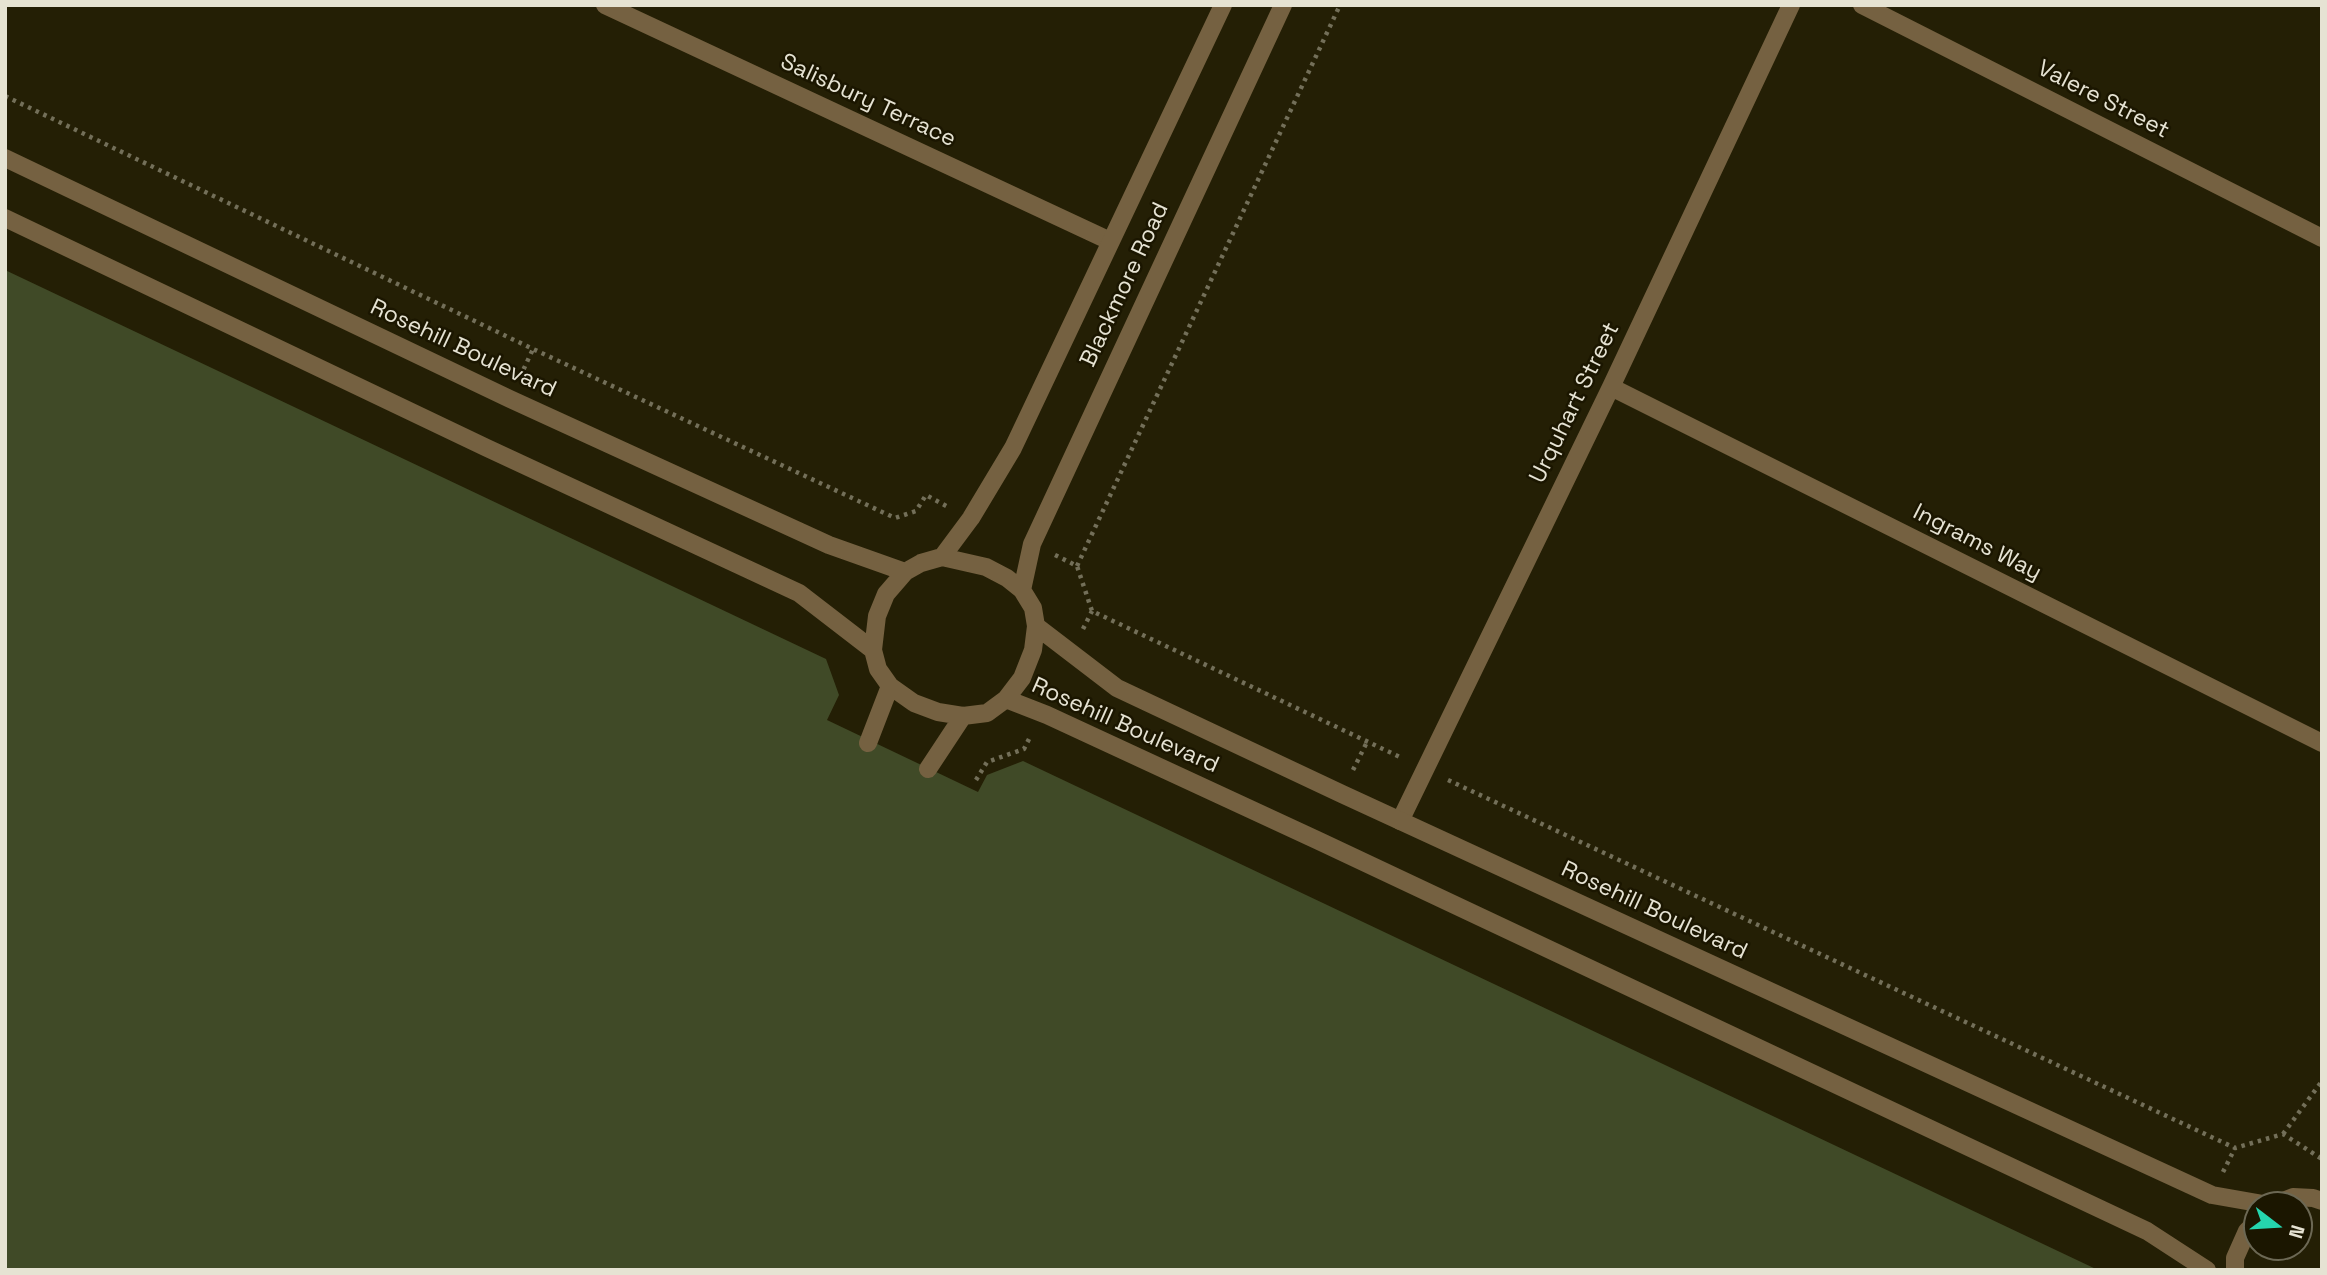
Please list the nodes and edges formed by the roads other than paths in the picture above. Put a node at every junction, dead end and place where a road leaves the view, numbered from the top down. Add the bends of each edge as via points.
1 (605, 5) edge
2 (1223, 5) edge
3 (1283, 5) edge
4 (1791, 5) edge
5 (1862, 5) edge
6 (5, 158) edge
7 (5, 218) edge
8 (2322, 237) edge
9 (1110, 241) junction
10 (1611, 387) junction
11 (942, 557) junction
12 (905, 572) junction
13 (1022, 590) junction
14 (1036, 626) junction
15 (873, 650) junction
16 (890, 687) junction
17 (1006, 699) junction
18 (963, 716) junction
19 (868, 743) dead end
20 (2322, 743) edge
21 (928, 769) dead end
22 (1400, 821) junction
23 (2243, 1200) edge
24 (2243, 1240) edge
25 (2207, 1270) edge
26 (2235, 1270) edge

1 - 9 street, Salisbury Terrace
2 - 9 street, Blackmore Road
3 - 13 street, Blackmore Road via 1032,544
4 - 10 street, Urquhart Street
5 - 8 street, Valere Street
6 - 12 street, Rosehill Boulevard via 510,399 829,545
7 - 15 street via 799,593
9 - 11 street, Blackmore Road via 1013,448
10 - 20 street, Ingrams Way
10 - 22 street, Urquhart Street
11 - 12 street
11 - 13 street via 986,567
12 - 15 street via 886,594 877,616
13 - 14 street
14 - 17 street via 1022,678
14 - 22 street, Rosehill Boulevard via 1116,688
15 - 16 street
16 - 18 street via 914,703
16 - 19 street
17 - 18 street via 986,713
17 - 25 street, Rosehill Boulevard via 1319,841 2147,1231
18 - 21 street
22 - 23 street, Rosehill Boulevard via 2212,1195
24 - 26 street

